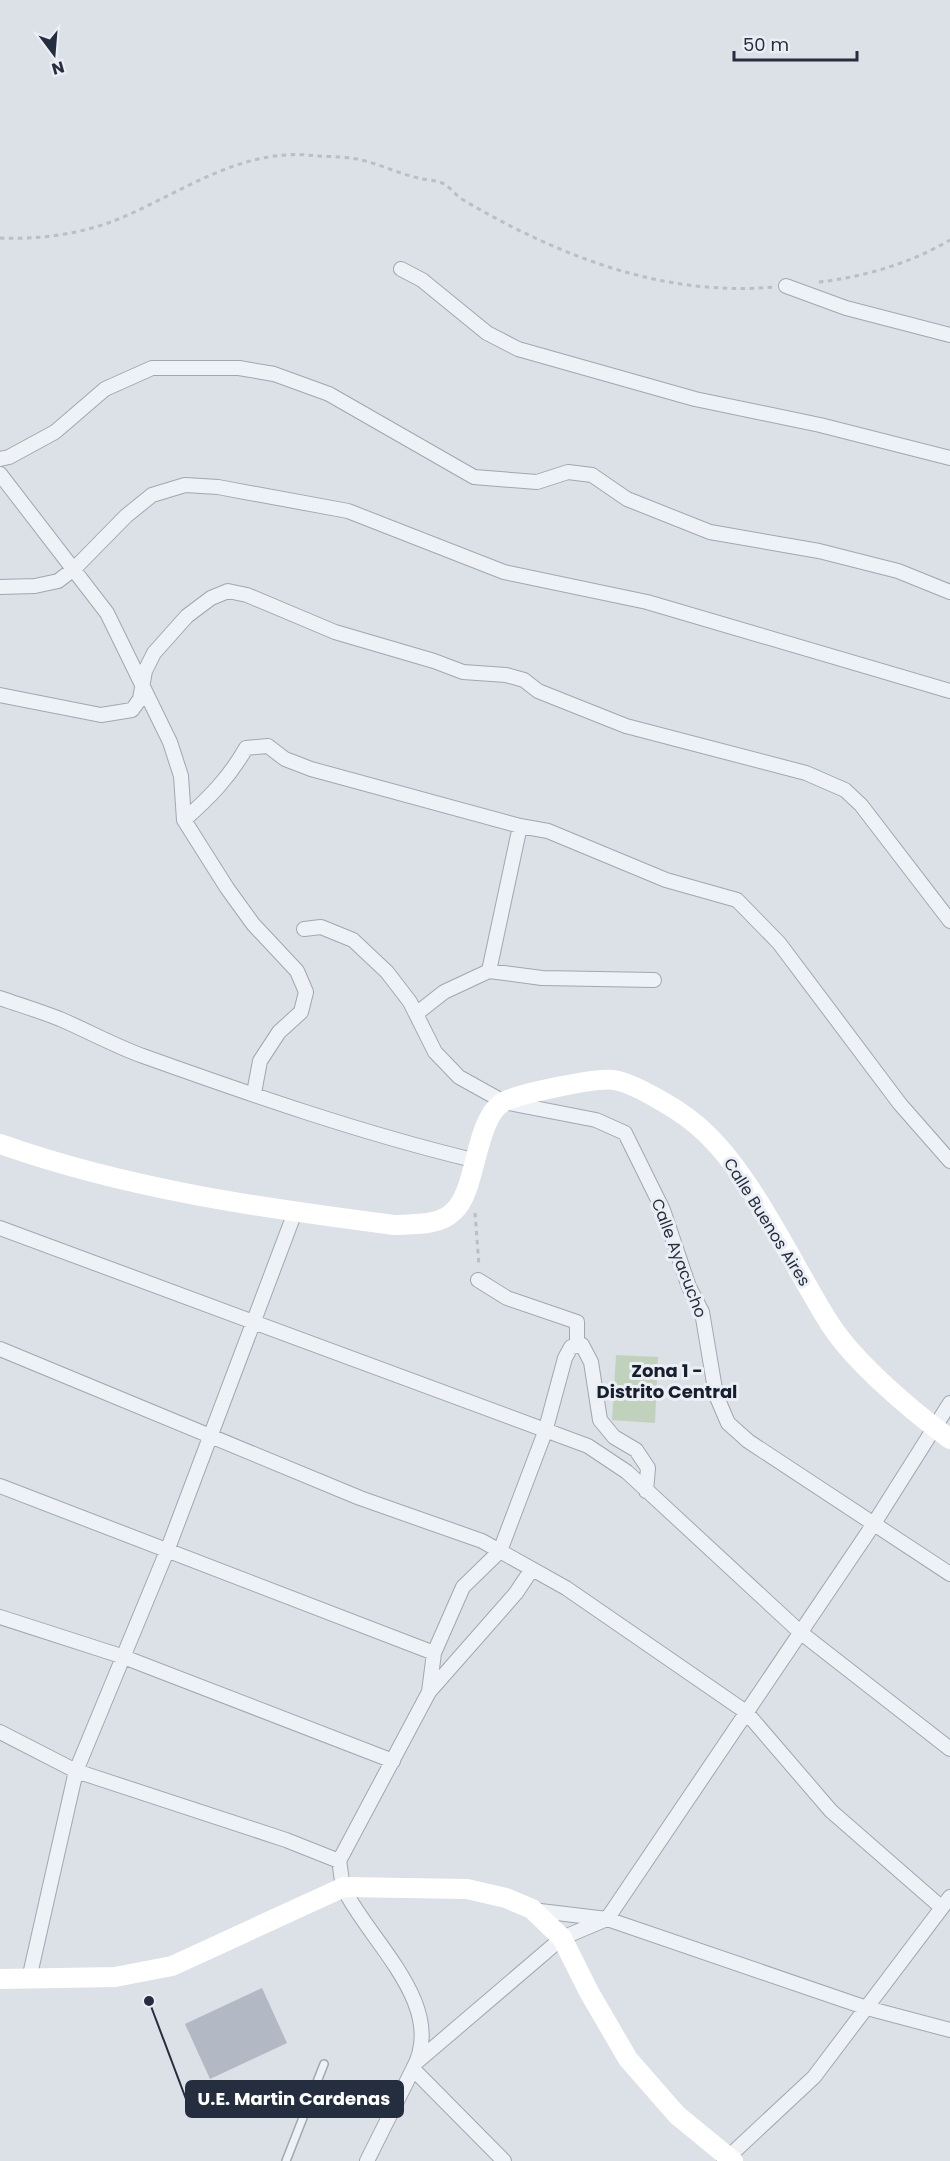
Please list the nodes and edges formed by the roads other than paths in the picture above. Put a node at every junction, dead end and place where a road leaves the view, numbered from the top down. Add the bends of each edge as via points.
1 (401, 268) dead end
2 (786, 286) road end
3 (950, 334) edge
4 (950, 458) edge
5 (0, 459) edge
6 (0, 474) edge
7 (74, 570) junction
8 (0, 587) edge
9 (950, 592) edge
10 (142, 687) junction
11 (950, 691) edge
12 (0, 695) edge
13 (184, 820) junction
14 (520, 826) junction
15 (950, 921) edge
16 (304, 930) dead end
17 (489, 970) junction
18 (654, 980) dead end
19 (0, 998) edge
20 (416, 1014) junction
21 (254, 1093) junction
22 (504, 1102) junction
23 (0, 1144) edge
24 (473, 1160) junction
25 (950, 1161) edge
26 (296, 1212) junction
27 (0, 1228) edge
28 (478, 1280) road end
29 (252, 1322) junction
30 (577, 1346) junction
31 (0, 1349) edge
32 (950, 1403) edge
33 (545, 1432) junction
34 (942, 1434) edge
35 (210, 1437) junction
36 (0, 1486) edge
37 (646, 1491) junction
38 (873, 1525) junction
39 (167, 1551) junction
40 (500, 1551) junction
41 (532, 1569) junction
42 (950, 1574) edge
43 (0, 1617) edge
44 (800, 1632) junction
45 (434, 1653) junction
46 (121, 1656) junction
47 (429, 1692) junction
48 (746, 1712) junction
49 (0, 1732) edge
50 (950, 1749) edge
51 (393, 1761) junction
52 (76, 1771) junction
53 (339, 1861) junction
54 (344, 1887) junction
55 (946, 1902) edge
56 (532, 1910) junction
57 (607, 1919) junction
58 (562, 1938) junction
59 (0, 1979) edge
60 (29, 1979) junction
61 (867, 2008) junction
62 (950, 2030) edge
63 (324, 2064) dead end
64 (415, 2065) junction
65 (728, 2160) edge
66 (286, 2161) edge
67 (367, 2161) edge
68 (504, 2161) edge

1 - 4 street via 422,280 487,333 518,349 695,399
2 - 3 street via 846,308
5 - 9 street via 55,432 105,389 152,368 239,368 274,374 329,394 474,477 537,482 568,472 592,475 627,499 710,532 819,551 898,572
6 - 7 street
7 - 8 street via 58,581
7 - 10 street via 108,613
7 - 11 street via 152,495 186,485 218,487 348,511 504,572 647,602
10 - 12 street via 132,710 101,715
10 - 13 street via 170,741 181,776
10 - 15 street via 154,653 187,616 228,591 247,596 335,632 464,672 524,680 538,691 626,726 806,772 845,790 861,805
13 - 14 street via 215,793 246,748 268,746 285,759 311,769
13 - 21 street via 233,897 297,972 306,992 301,1012 279,1032 260,1061
14 - 17 street
14 - 25 street via 548,831 666,880 737,900 779,943 900,1104
16 - 20 street, Calle Ayacucho via 321,927 352,940 387,972
17 - 18 street via 542,978
17 - 20 street via 444,992
19 - 21 street via 60,1019 141,1056
20 - 22 street, Calle Ayacucho via 435,1052 459,1077
21 - 24 street via 293,1110
22 - 24 street via 492,1113
22 - 34 street, Calle Buenos Aires via 566,1085 614,1080 656,1098 694,1123 732,1161 831,1326 858,1358
22 - 38 street, Calle Ayacucho via 596,1120 625,1133 663,1210 689,1287 702,1312 716,1395 728,1423 748,1441
23 - 26 street via 98,1174 175,1192
24 - 26 street via 465,1198 453,1213 429,1223 394,1225
26 - 29 street
27 - 29 street
28 - 30 street via 507,1298 577,1322
29 - 33 street
29 - 35 street
30 - 33 street via 571,1347 565,1358
30 - 37 street via 582,1345 591,1362 600,1420 614,1437 636,1450 648,1468
31 - 35 street
32 - 34 street
33 - 37 street via 588,1446 627,1472
33 - 40 street
34 - 38 street
35 - 39 street
35 - 40 street
36 - 39 street
37 - 44 street
38 - 42 street, Calle Ayacucho
38 - 44 street
39 - 45 street
39 - 46 street
40 - 41 street
40 - 45 street via 463,1587
41 - 47 street via 516,1593
41 - 48 street via 566,1588
43 - 46 street
44 - 48 street
44 - 50 street
45 - 47 street
46 - 51 street
46 - 52 street
47 - 51 street
48 - 55 street via 831,1811
48 - 57 street
49 - 52 street
51 - 53 street
52 - 53 street
52 - 60 street
53 - 54 street
54 - 56 street via 467,1889 506,1898
54 - 60 street via 172,1966 115,1977
54 - 64 street via 418,2004 422,2037
55 - 61 street
56 - 57 street
56 - 58 street
57 - 58 street
57 - 61 street
58 - 64 street
58 - 65 street via 628,2059 677,2115
59 - 60 street
61 - 62 street
61 - 65 street via 814,2077
63 - 66 lane
64 - 67 street
64 - 68 street

